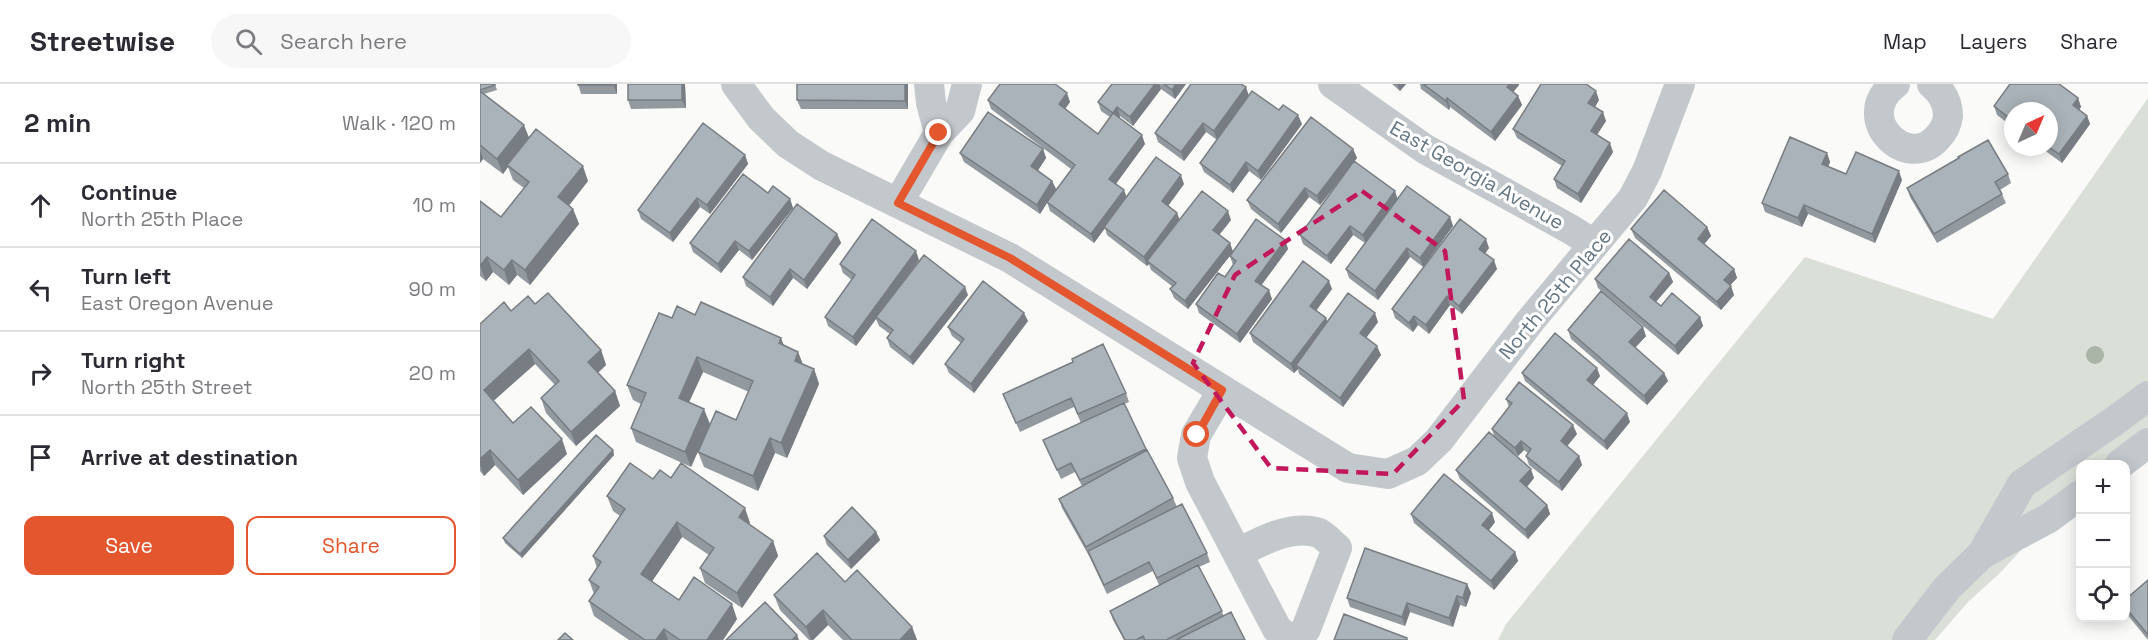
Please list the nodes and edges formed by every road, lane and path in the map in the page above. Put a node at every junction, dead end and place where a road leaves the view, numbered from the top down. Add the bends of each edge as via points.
1 (736, 84) edge
2 (929, 84) edge
3 (967, 84) edge
4 (1333, 84) edge
5 (1680, 84) edge
6 (1895, 84) edge
7 (1947, 88) edge
8 (939, 133) junction
9 (898, 203) junction
10 (1593, 244) junction
11 (1222, 390) junction
12 (2148, 396) edge
13 (2148, 443) edge
14 (2126, 460) edge
15 (2076, 498) edge
16 (1238, 553) junction
17 (1982, 554) junction
18 (1291, 640) edge
19 (1297, 640) edge
20 (1906, 640) edge

1 - 9 street via 761,118 788,144 822,166
2 - 8 street
3 - 8 street via 960,111
4 - 10 street, East Georgia Avenue via 1425,149
5 - 10 street, North 25th Place via 1633,198
6 - 7 street via 1881,99 1879,120 1891,140 1913,148 1935,141 1943,132
8 - 9 street
9 - 11 street via 1010,258
10 - 11 street, North 25th Place via 1439,440 1417,461 1388,474 1348,468
11 - 16 street via 1197,435 1192,458 1200,482
12 - 17 street via 2022,484
13 - 14 street
15 - 17 street via 2049,518
16 - 18 street via 1277,628
16 - 19 street via 1294,531 1320,533 1337,548 1306,629
17 - 20 street via 1947,588

